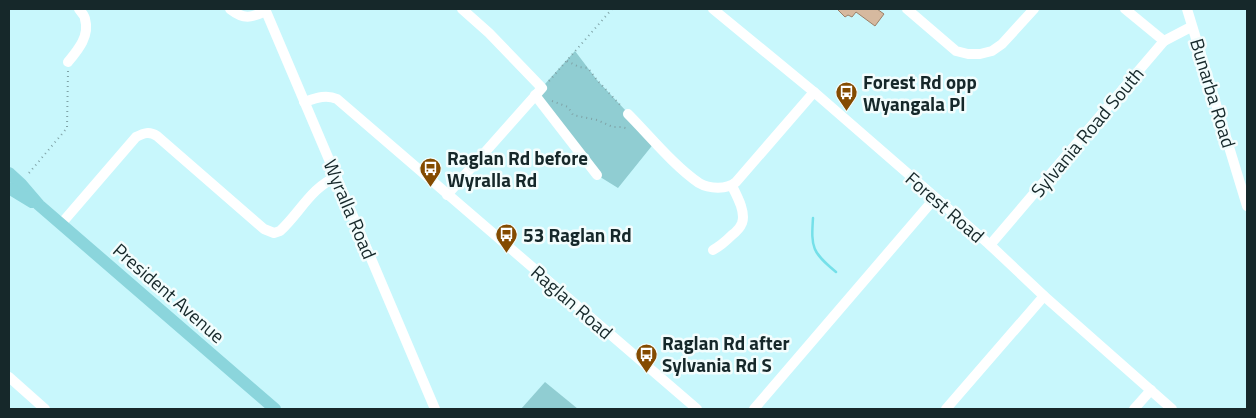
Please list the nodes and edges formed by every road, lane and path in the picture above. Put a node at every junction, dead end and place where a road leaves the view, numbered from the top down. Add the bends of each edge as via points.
1 (79, 9) edge
2 (230, 9) edge
3 (462, 9) edge
4 (612, 9) edge
5 (713, 9) edge
6 (907, 9) edge
7 (1034, 9) edge
8 (1125, 9) edge
9 (1187, 9) edge
10 (266, 10) edge
11 (1192, 28) junction
12 (1164, 41) junction
13 (567, 61) junction
14 (68, 62) joint
15 (538, 92) junction
16 (814, 92) junction
17 (304, 102) junction
18 (628, 114) joint
19 (632, 130) dead end
20 (9, 173) edge
21 (29, 173) dead end
22 (597, 175) dead end
23 (337, 177) junction
24 (732, 186) junction
25 (9, 188) edge
26 (1245, 190) edge
27 (447, 195) junction
28 (935, 198) junction
29 (39, 205) junction
30 (1247, 206) edge
31 (61, 224) junction
32 (990, 245) junction
33 (713, 250) dead end
34 (1044, 296) junction
35 (9, 377) edge
36 (1151, 390) junction
37 (45, 409) edge
38 (275, 409) edge
39 (435, 409) edge
40 (697, 409) edge
41 (754, 409) edge
42 (946, 409) edge
43 (1134, 409) edge
44 (1172, 409) edge

1 - 14 street via 85,19 86,35
2 - 10 street via 248,17
3 - 15 street via 489,33
4 - 13 path
5 - 16 street, Forest Road
6 - 7 street via 956,51 980,54 1002,44
8 - 12 street
9 - 11 street, Bunarba Road
10 - 17 street, Wyralla Road
11 - 12 street, Sylvania Road South
11 - 26 street, Bunarba Road
12 - 32 street, Sylvania Road South
13 - 15 path
13 - 18 path via 588,68
14 - 21 path via 67,128
15 - 19 path via 568,107 573,115
15 - 22 street
15 - 27 street
16 - 24 street
16 - 28 street, Forest Road
17 - 23 street, Wyralla Road
17 - 27 street, Raglan Road via 323,96 337,99
18 - 24 street via 701,184 716,188
20 - 29 main road, President Avenue
23 - 31 street via 321,185 283,229 270,232 157,136 148,132 136,137
23 - 39 street, Wyralla Road
24 - 33 street via 739,200 742,223
25 - 29 main road, President Avenue
26 - 30 street, Bunarba Road
27 - 40 street, Raglan Road
28 - 32 street, Forest Road
28 - 41 street
29 - 31 main road, President Avenue
31 - 38 main road, President Avenue
32 - 34 street, Forest Road
34 - 36 street, Forest Road
34 - 42 street
35 - 37 street
36 - 43 street
36 - 44 street, Forest Road

